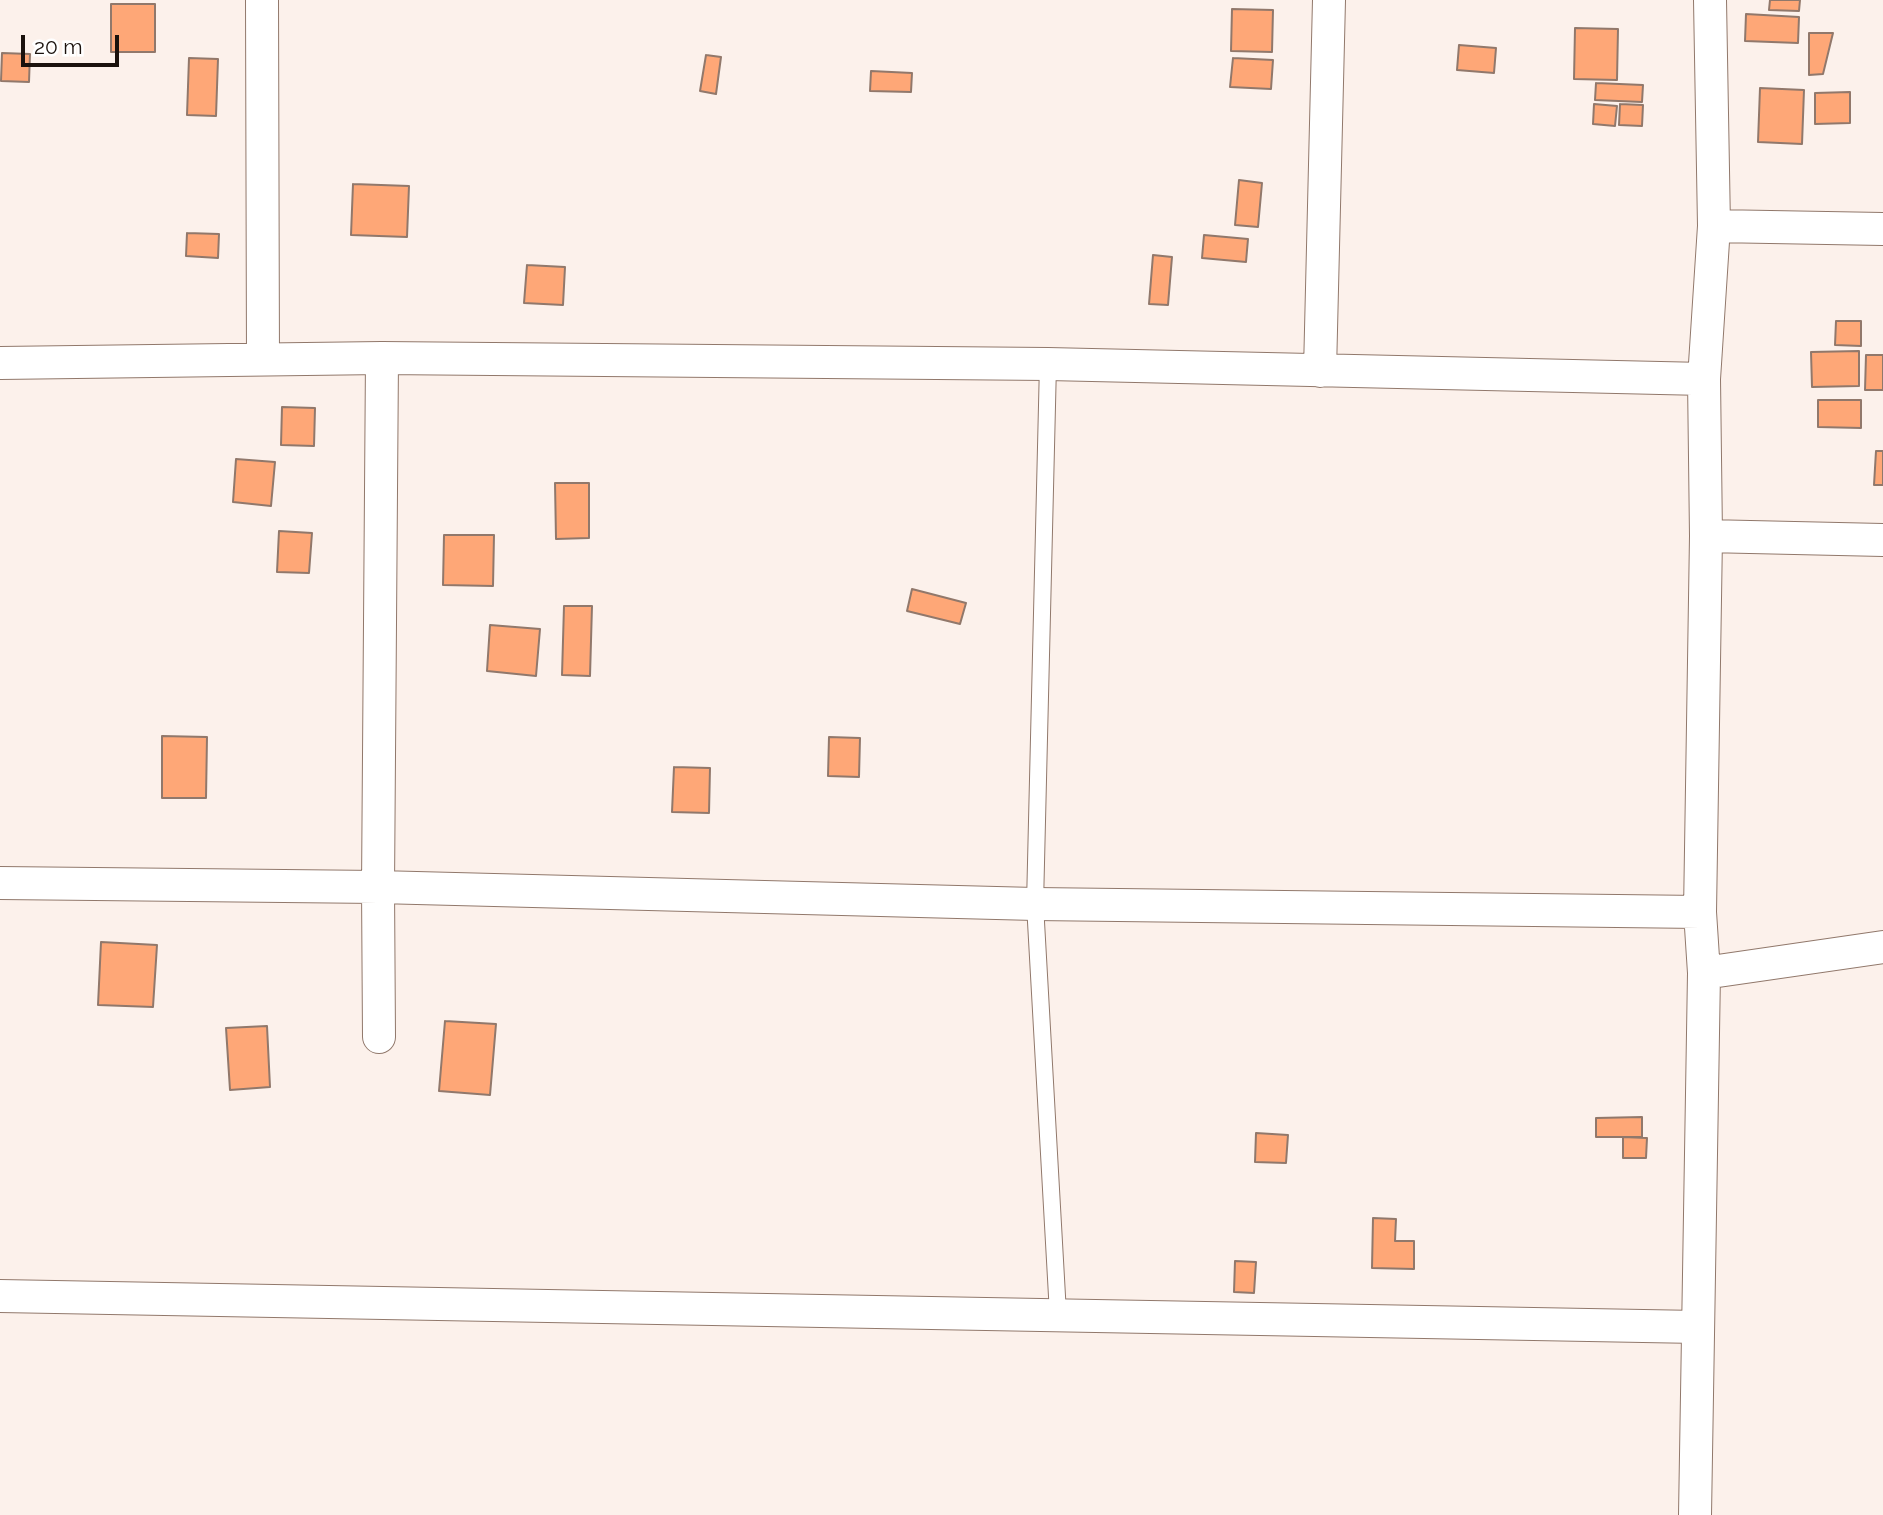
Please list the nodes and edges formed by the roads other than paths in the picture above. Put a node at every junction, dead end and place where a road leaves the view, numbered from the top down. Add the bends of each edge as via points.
1 (262, 0) edge
2 (1329, 0) edge
3 (1710, 0) edge
4 (1714, 226) junction
5 (1883, 229) edge
6 (382, 358) junction
7 (263, 359) junction
8 (0, 363) edge
9 (1048, 364) junction
10 (1321, 372) junction
11 (1704, 379) junction
12 (1706, 536) junction
13 (1883, 540) edge
14 (0, 883) edge
15 (378, 887) junction
16 (1035, 904) junction
17 (1700, 912) junction
18 (1883, 947) edge
19 (1704, 973) junction
20 (379, 1037) dead end
21 (0, 1296) edge
22 (1058, 1314) junction
23 (1698, 1327) junction
24 (1695, 1515) edge

1 - 7 street
2 - 10 street
3 - 4 street
4 - 5 street
4 - 11 street
6 - 7 street
6 - 9 street
6 - 15 street
7 - 8 street
9 - 10 street
9 - 16 lane
10 - 11 street
11 - 12 street
12 - 13 street
12 - 17 street
14 - 15 street
15 - 16 street
15 - 20 street
16 - 17 street
16 - 22 lane
17 - 19 street
18 - 19 street
19 - 23 street
21 - 22 street
22 - 23 street
23 - 24 street

